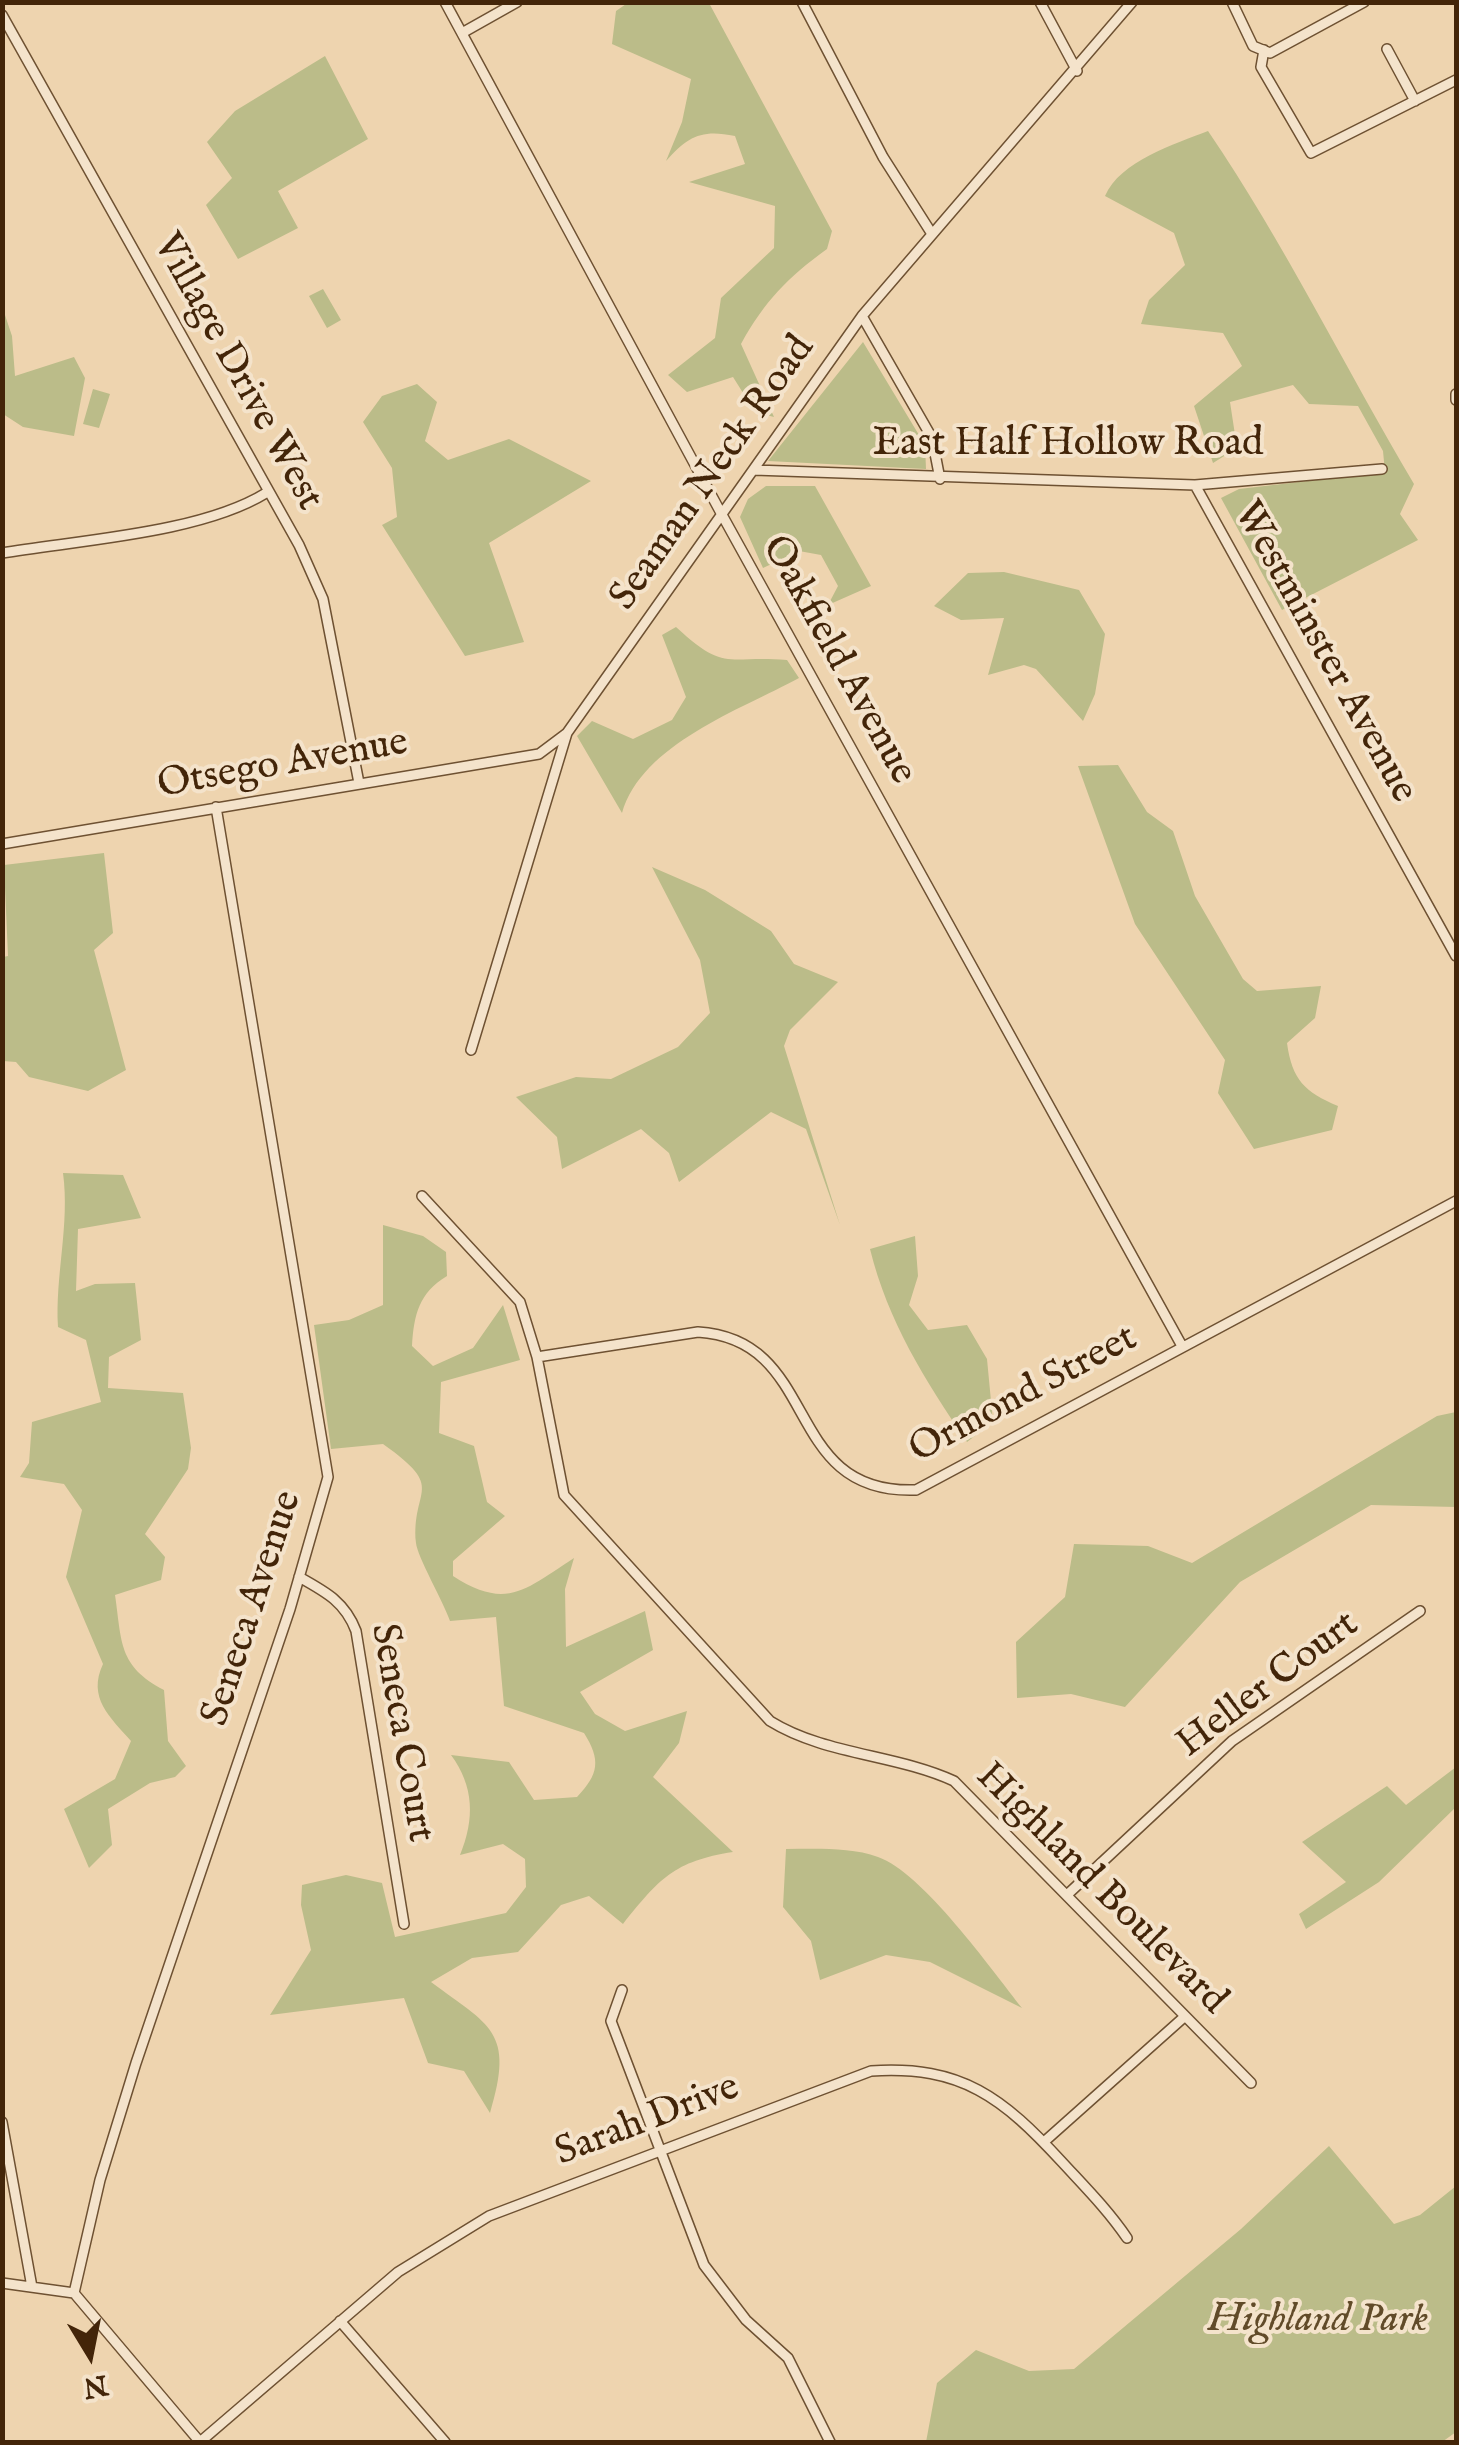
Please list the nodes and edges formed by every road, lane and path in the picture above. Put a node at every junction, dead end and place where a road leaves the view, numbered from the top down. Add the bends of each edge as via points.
1 (445, 2) edge
2 (517, 2) edge
3 (802, 2) edge
4 (1040, 2) edge
5 (1132, 2) edge
6 (1232, 2) edge
7 (1364, 2) edge
8 (2, 15) edge
9 (462, 33) junction
10 (1386, 49) dead end
11 (1264, 50) junction
12 (1077, 71) junction
13 (1456, 80) edge
14 (1415, 102) junction
15 (932, 234) junction
16 (862, 316) junction
17 (1382, 469) dead end
18 (754, 470) junction
19 (940, 480) junction
20 (1195, 485) junction
21 (266, 492) junction
22 (721, 513) junction
23 (2, 553) edge
24 (567, 733) junction
25 (360, 783) junction
26 (216, 808) junction
27 (2, 844) edge
28 (1456, 956) edge
29 (471, 1050) dead end
30 (422, 1196) dead end
31 (1456, 1201) edge
32 (1182, 1346) junction
33 (537, 1357) junction
34 (299, 1577) junction
35 (1420, 1611) dead end
36 (1069, 1894) junction
37 (404, 1924) dead end
38 (622, 1990) dead end
39 (1183, 2018) junction
40 (1251, 2083) dead end
41 (2, 2122) edge
42 (1045, 2141) junction
43 (660, 2150) junction
44 (1128, 2238) dead end
45 (2, 2283) edge
46 (32, 2287) junction
47 (74, 2293) junction
48 (340, 2322) junction
49 (200, 2442) edge
50 (445, 2442) edge
51 (830, 2442) edge

1 - 9 street, Oakfield Avenue
2 - 9 street
3 - 15 street via 883,157
4 - 12 street
5 - 12 street, Seaman Neck Road
6 - 11 street via 1253,46
7 - 11 street via 1270,53
8 - 21 street, Village Drive West
9 - 22 street, Oakfield Avenue
10 - 14 street
11 - 14 street via 1261,66 1307,152
12 - 15 street, Seaman Neck Road
13 - 14 street
15 - 16 street, Seaman Neck Road
16 - 18 street, Seaman Neck Road
16 - 19 street via 932,438
17 - 20 street, East Half Hollow Road
18 - 19 street, East Half Hollow Road
18 - 22 street, Seaman Neck Road
19 - 20 street, East Half Hollow Road
20 - 28 street, Westminster Avenue
21 - 23 street via 210,517
21 - 25 street, Village Drive West via 323,599
22 - 24 street, Seaman Neck Road
22 - 32 street, Oakfield Avenue
24 - 25 street, Otsego Avenue via 539,754
24 - 29 street, Seaman Neck Road
25 - 26 street, Otsego Avenue
26 - 27 street, Otsego Avenue
26 - 34 street, Seneca Avenue via 328,1477
30 - 33 street, Highland Boulevard via 520,1302
31 - 32 street, Ormond Street
32 - 33 street, Ormond Street via 938,1480 896,1491 846,1475 828,1458 767,1356 724,1333
33 - 36 street, Highland Boulevard via 564,1495 770,1721 796,1737 925,1768 954,1782
34 - 37 street, Seneca Court via 348,1610 356,1631
34 - 47 street, Seneca Avenue via 136,2063
35 - 36 street, Heller Court via 1232,1742
36 - 39 street, Highland Boulevard
38 - 43 street via 611,2020
39 - 40 street, Highland Boulevard
39 - 42 street
41 - 46 street
42 - 43 street, Sarah Drive via 990,2094 932,2072 899,2069 843,2080
42 - 44 street, Sarah Drive
43 - 48 street, Sarah Drive via 489,2216 398,2272
43 - 51 street via 715,2285 788,2358
45 - 46 street
46 - 47 street
47 - 49 street
48 - 49 street, Sarah Drive
48 - 50 street

